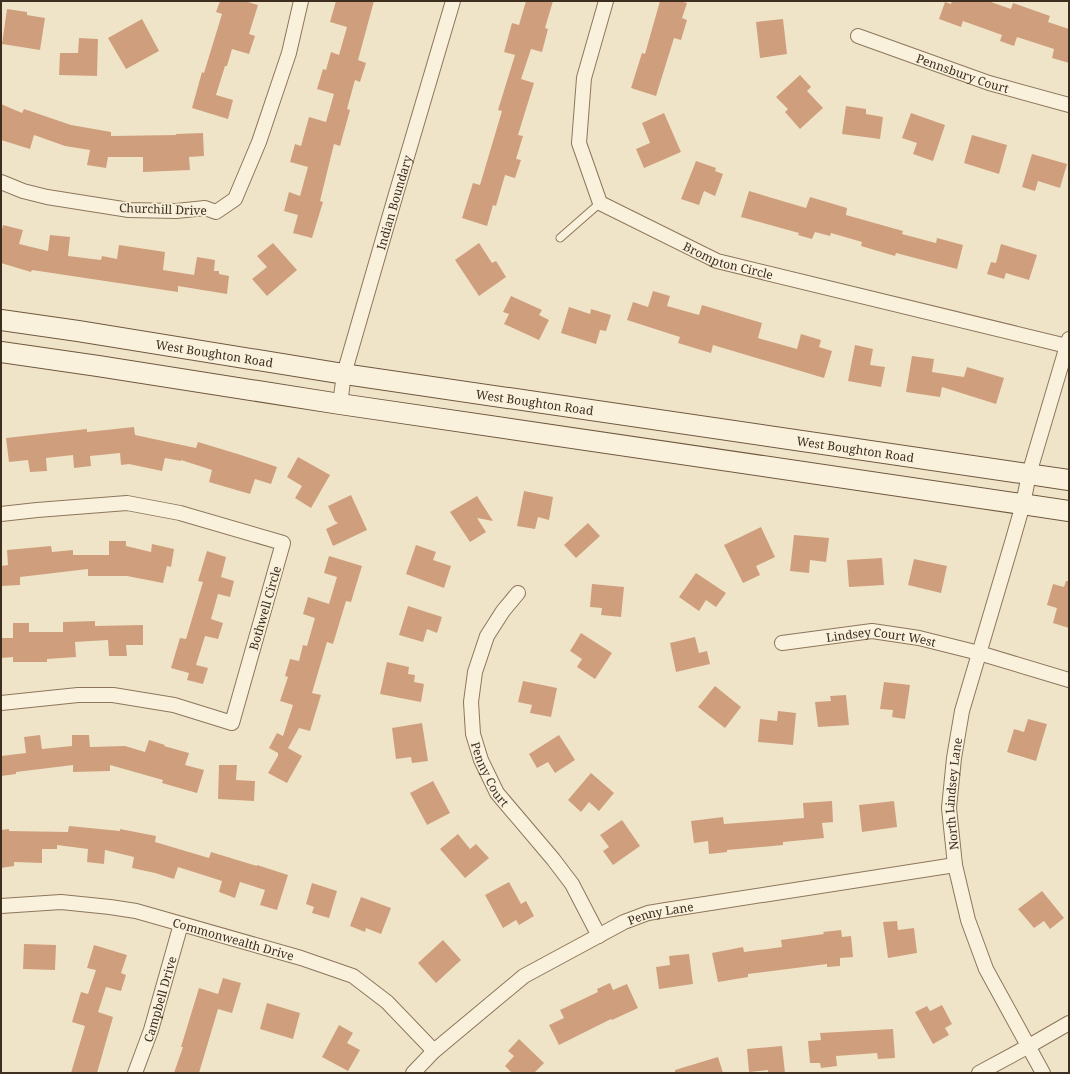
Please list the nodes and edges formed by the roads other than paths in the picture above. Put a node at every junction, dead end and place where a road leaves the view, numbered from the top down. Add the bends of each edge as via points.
1 (301, 1) edge
2 (453, 1) edge
3 (606, 1) edge
4 (858, 36) dead end
5 (1069, 105) edge
6 (1, 182) edge
7 (600, 203) junction
8 (560, 238) dead end
9 (1, 320) edge
10 (1068, 342) edge
11 (1, 352) edge
12 (344, 374) junction
13 (340, 404) junction
14 (1029, 474) junction
15 (1069, 480) edge
16 (1022, 504) junction
17 (1069, 511) edge
18 (1, 514) edge
19 (518, 593) dead end
20 (782, 643) dead end
21 (979, 653) junction
22 (1069, 680) edge
23 (1, 703) edge
24 (955, 865) junction
25 (1, 906) edge
26 (181, 924) junction
27 (599, 936) junction
28 (1069, 1023) edge
29 (1029, 1046) junction
30 (434, 1051) junction
31 (135, 1073) edge
32 (413, 1073) edge
33 (979, 1073) edge
34 (1043, 1073) edge

1 - 6 street, Churchill Drive via 289,53 259,142 235,199 216,212 205,208 176,211 129,210 47,197 22,191
2 - 12 street, Indian Boundary
3 - 7 street via 584,78 579,143
4 - 5 street, Pennsbury Court via 989,83
7 - 8 lane
7 - 10 street, Brompton Circle via 717,261
9 - 12 main road, West Boughton Road
10 - 14 street
11 - 13 main road
12 - 13 street, Indian Boundary
12 - 14 main road, West Boughton Road
13 - 16 main road
14 - 15 main road, West Boughton Road
14 - 16 street, North Lindsey Lane
16 - 17 main road
16 - 21 street, North Lindsey Lane
18 - 23 street, Bothwell Circle via 127,503 180,513 283,543 232,723 174,705 113,695
19 - 27 street, Penny Court via 487,636 475,672 471,702 473,734 480,760 497,793 572,884
20 - 21 street, Lindsey Court West via 872,631 919,638
21 - 22 street, Lindsey Court West
21 - 24 street, North Lindsey Lane via 962,712 954,758 949,808
24 - 27 street, Penny Lane via 666,910 636,917
24 - 29 street, North Lindsey Lane via 968,920 986,969
25 - 26 street, Commonwealth Drive via 61,902 136,911
26 - 30 street, Commonwealth Drive via 301,958 353,976 387,1002
26 - 31 street, Campbell Drive
27 - 30 street, Penny Lane via 524,976
28 - 29 street
29 - 33 street
29 - 34 street, North Lindsey Lane
30 - 32 street, Penny Lane

